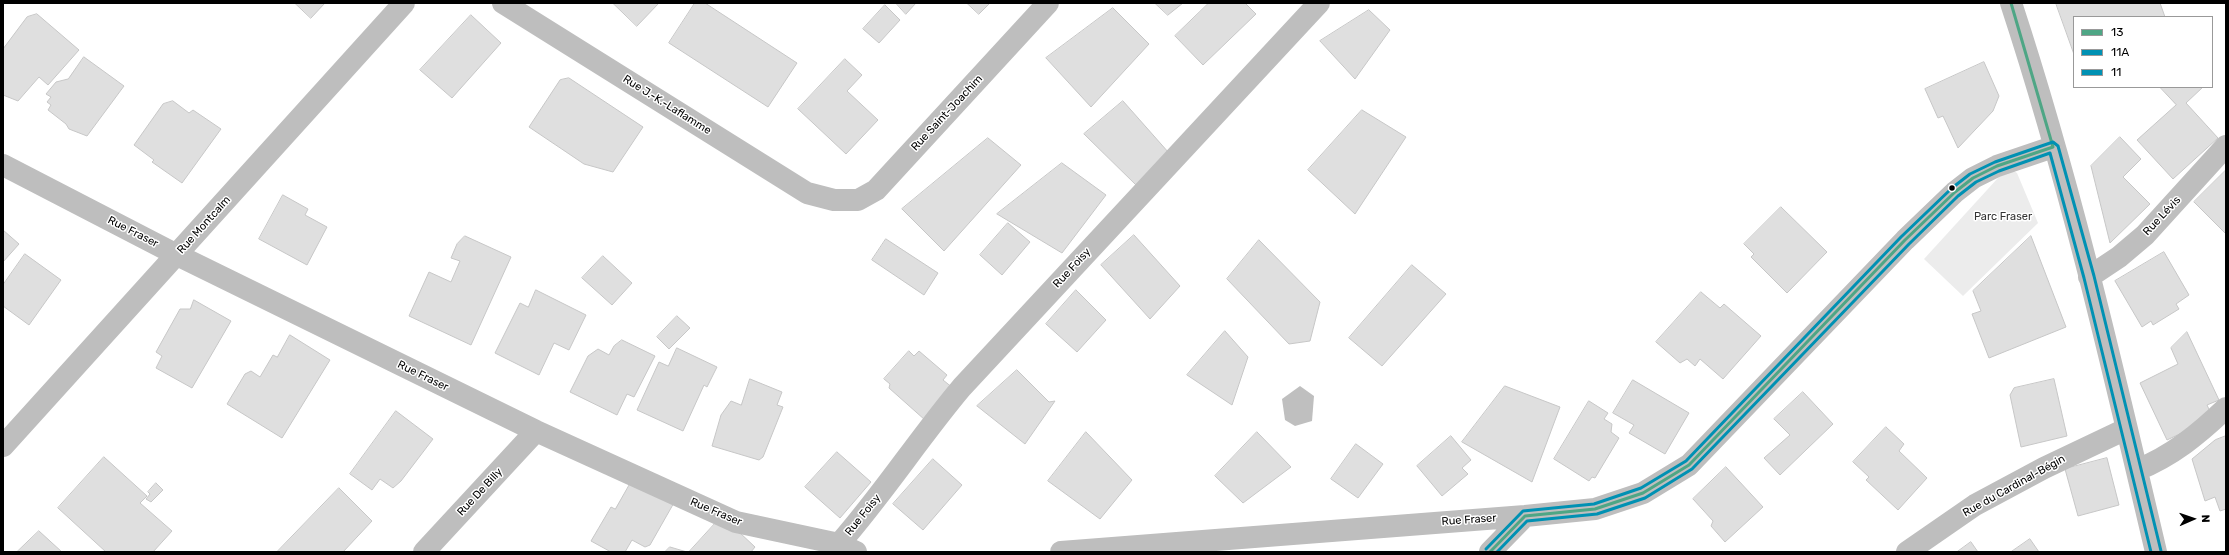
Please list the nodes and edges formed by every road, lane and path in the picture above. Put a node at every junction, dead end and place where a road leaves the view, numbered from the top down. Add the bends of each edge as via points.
1 (404, 3) edge
2 (503, 3) edge
3 (1048, 3) edge
4 (1319, 3) edge
5 (2011, 3) edge
6 (2226, 146) edge
7 (2053, 147) junction
8 (3, 165) edge
9 (834, 200) joint
10 (177, 255) junction
11 (2089, 277) junction
12 (2226, 408) edge
13 (2126, 429) junction
14 (536, 431) junction
15 (3, 446) edge
16 (2137, 470) junction
17 (1525, 516) junction
18 (847, 548) edge
19 (424, 552) edge
20 (1061, 552) edge
21 (1490, 552) edge
22 (1907, 552) edge
23 (2156, 552) edge

1 - 10 street, Rue Montcalm
2 - 9 street, Rue J.-K.-Laflamme via 807,193
3 - 9 street, Rue Saint-Joachim via 876,190 858,200
4 - 18 street, Rue Foisy via 962,387 930,425 870,508
5 - 7 street
6 - 11 street, Rue Lévis via 2145,235
7 - 11 street
7 - 17 street, Rue Fraser via 1997,166 1973,178 1955,192 1905,240 1689,465 1643,493 1595,509
8 - 10 street, Rue Fraser
10 - 14 street, Rue Fraser
10 - 15 street, Rue Montcalm
11 - 13 street
12 - 16 street via 2203,430 2167,456
13 - 16 street
13 - 22 street, Rue du Cardinal-Bégin via 2044,468 1975,505
14 - 18 street, Rue Fraser via 736,522
14 - 19 street, Rue De Billy
16 - 23 street
17 - 20 street, Rue Fraser
17 - 21 street

